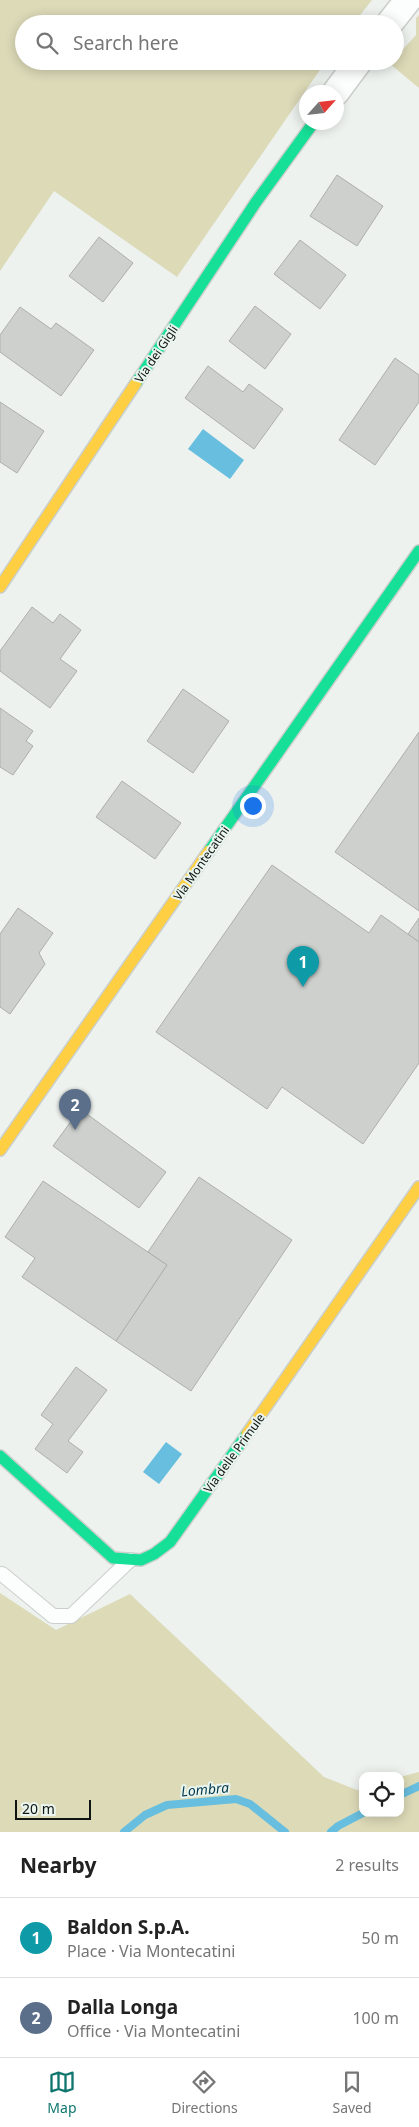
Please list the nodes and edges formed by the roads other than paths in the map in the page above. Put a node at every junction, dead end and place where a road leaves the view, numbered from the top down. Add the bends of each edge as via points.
1 (408, 0) edge
2 (396, 15) edge
3 (352, 70) edge
4 (341, 85) edge
5 (308, 130) edge
6 (419, 551) edge
7 (0, 587) edge
8 (0, 1150) edge
9 (419, 1187) edge
10 (0, 1456) edge
11 (131, 1560) junction
12 (2, 1574) dead end

1 - 2 street
3 - 4 street
5 - 7 street, Via dei Gigli via 256,202
6 - 8 street, Via Montecatini
9 - 11 street, Via delle Primule via 170,1542 141,1560
10 - 11 street via 113,1558
11 - 12 lane via 71,1616 54,1616

